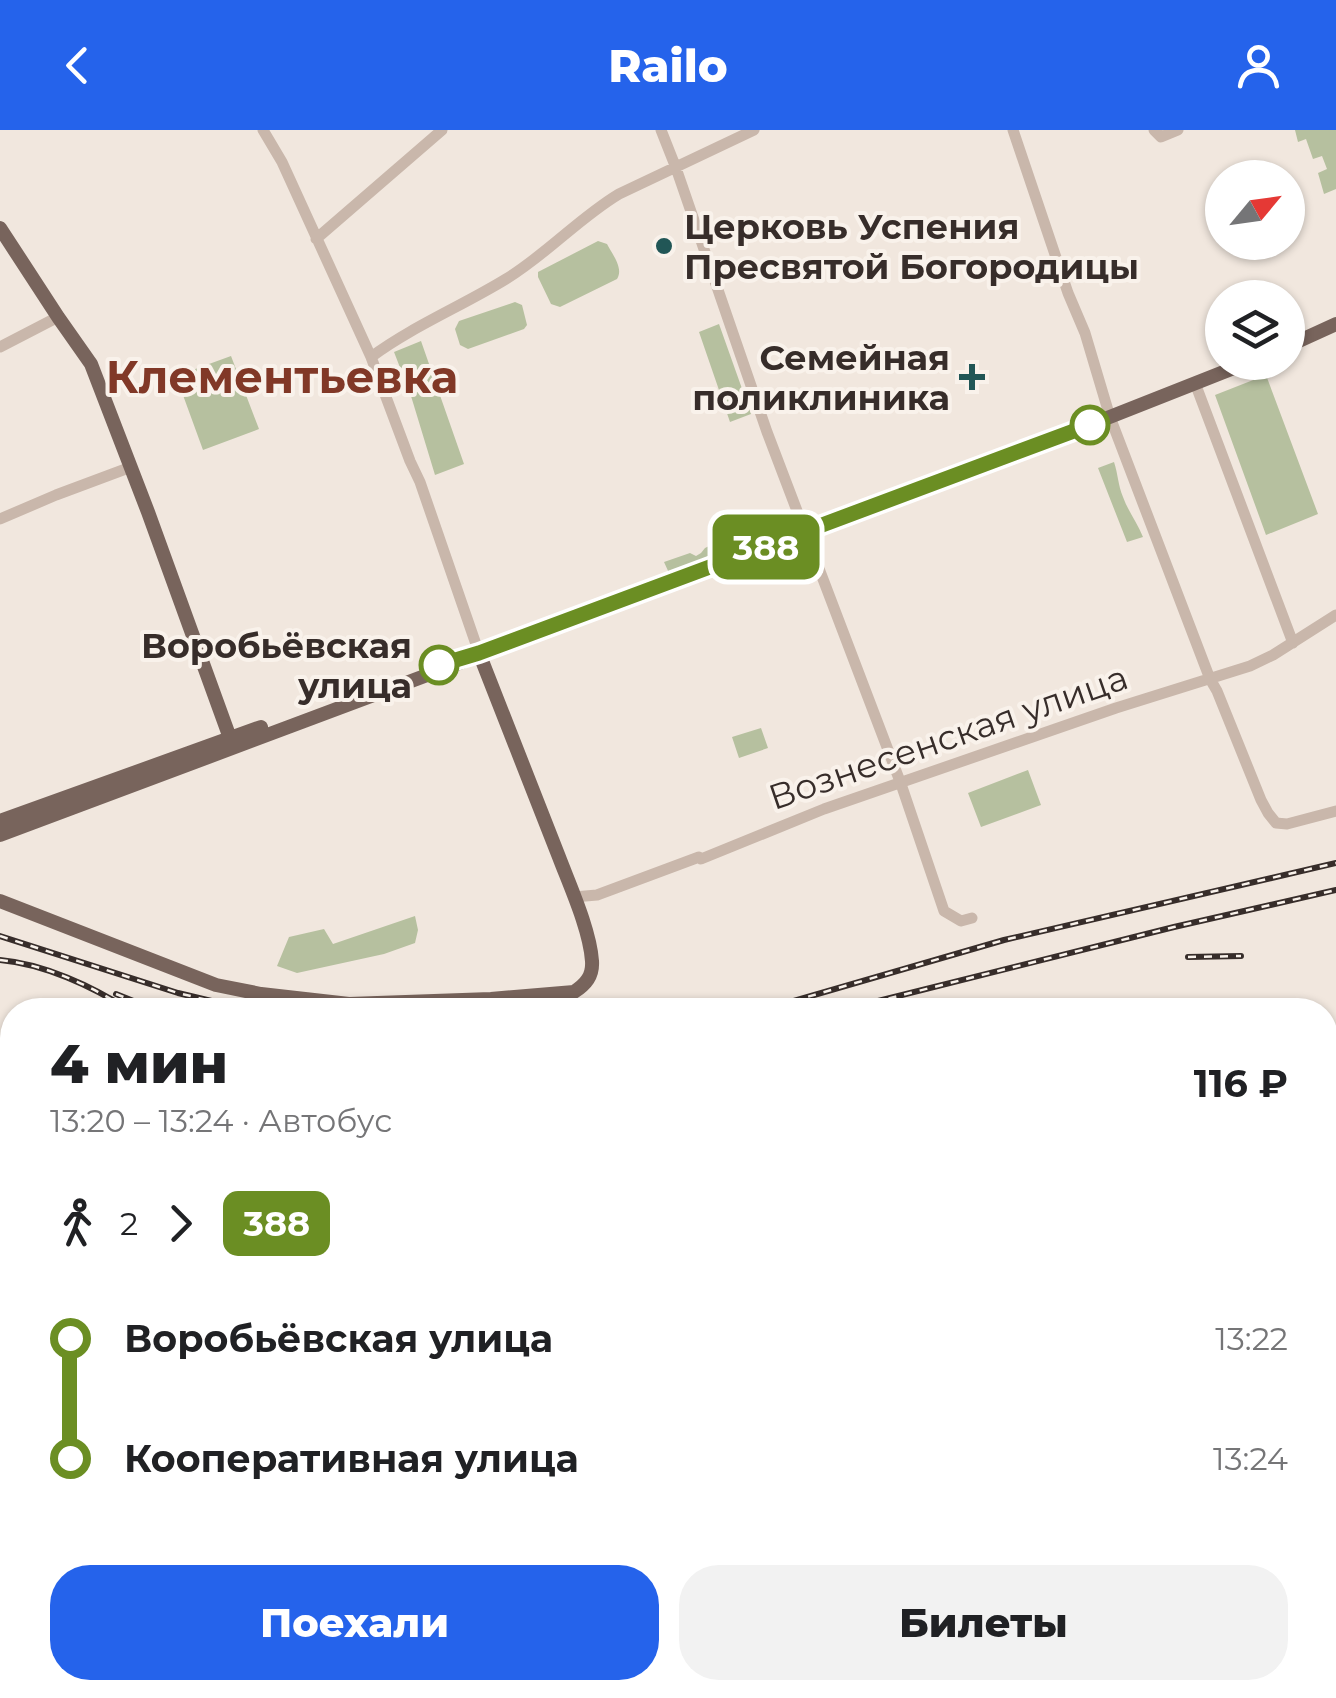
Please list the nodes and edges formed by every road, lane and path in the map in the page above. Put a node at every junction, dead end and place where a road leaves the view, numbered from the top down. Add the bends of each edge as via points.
1 (263, 130) edge
2 (442, 130) edge
3 (661, 130) edge
4 (754, 130) edge
5 (1012, 130) edge
6 (1154, 130) edge
7 (1178, 130) edge
8 (676, 168) junction
9 (0, 228) edge
10 (316, 239) junction
11 (58, 318) junction
12 (1336, 324) edge
13 (1305, 338) edge
14 (0, 346) edge
15 (371, 357) junction
16 (1205, 379) edge
17 (1195, 383) junction
18 (1110, 417) junction
19 (131, 467) junction
20 (0, 519) edge
21 (805, 532) junction
22 (1336, 616) edge
23 (1293, 643) junction
24 (479, 653) junction
25 (1210, 679) junction
26 (230, 738) junction
27 (901, 784) junction
28 (1336, 811) edge
29 (0, 821) edge
30 (0, 834) edge
31 (574, 897) junction
32 (0, 901) edge
33 (972, 918) dead end
34 (308, 998) edge
35 (503, 998) edge

1 - 10 street
2 - 10 street
3 - 8 street
4 - 8 street
5 - 18 street
6 - 7 street via 1162,137
8 - 15 street via 600,206 517,272
8 - 21 street
9 - 11 main road
10 - 15 street
11 - 14 street
11 - 19 main road via 91,364
12 - 13 main road
15 - 24 street
16 - 17 main road
17 - 18 main road
17 - 23 street
18 - 21 main road
18 - 25 street
19 - 20 street
19 - 26 main road
21 - 24 main road
21 - 27 street
22 - 23 street, Вознесенская улица
23 - 25 street, Вознесенская улица
24 - 26 main road
24 - 30 main road
24 - 31 main road
25 - 27 street, Вознесенская улица
25 - 28 street via 1276,823
26 - 29 main road
27 - 31 street, Вознесенская улица via 597,895
27 - 33 street via 944,912 961,921
31 - 35 main road via 592,963 584,986
32 - 34 main road via 216,985

